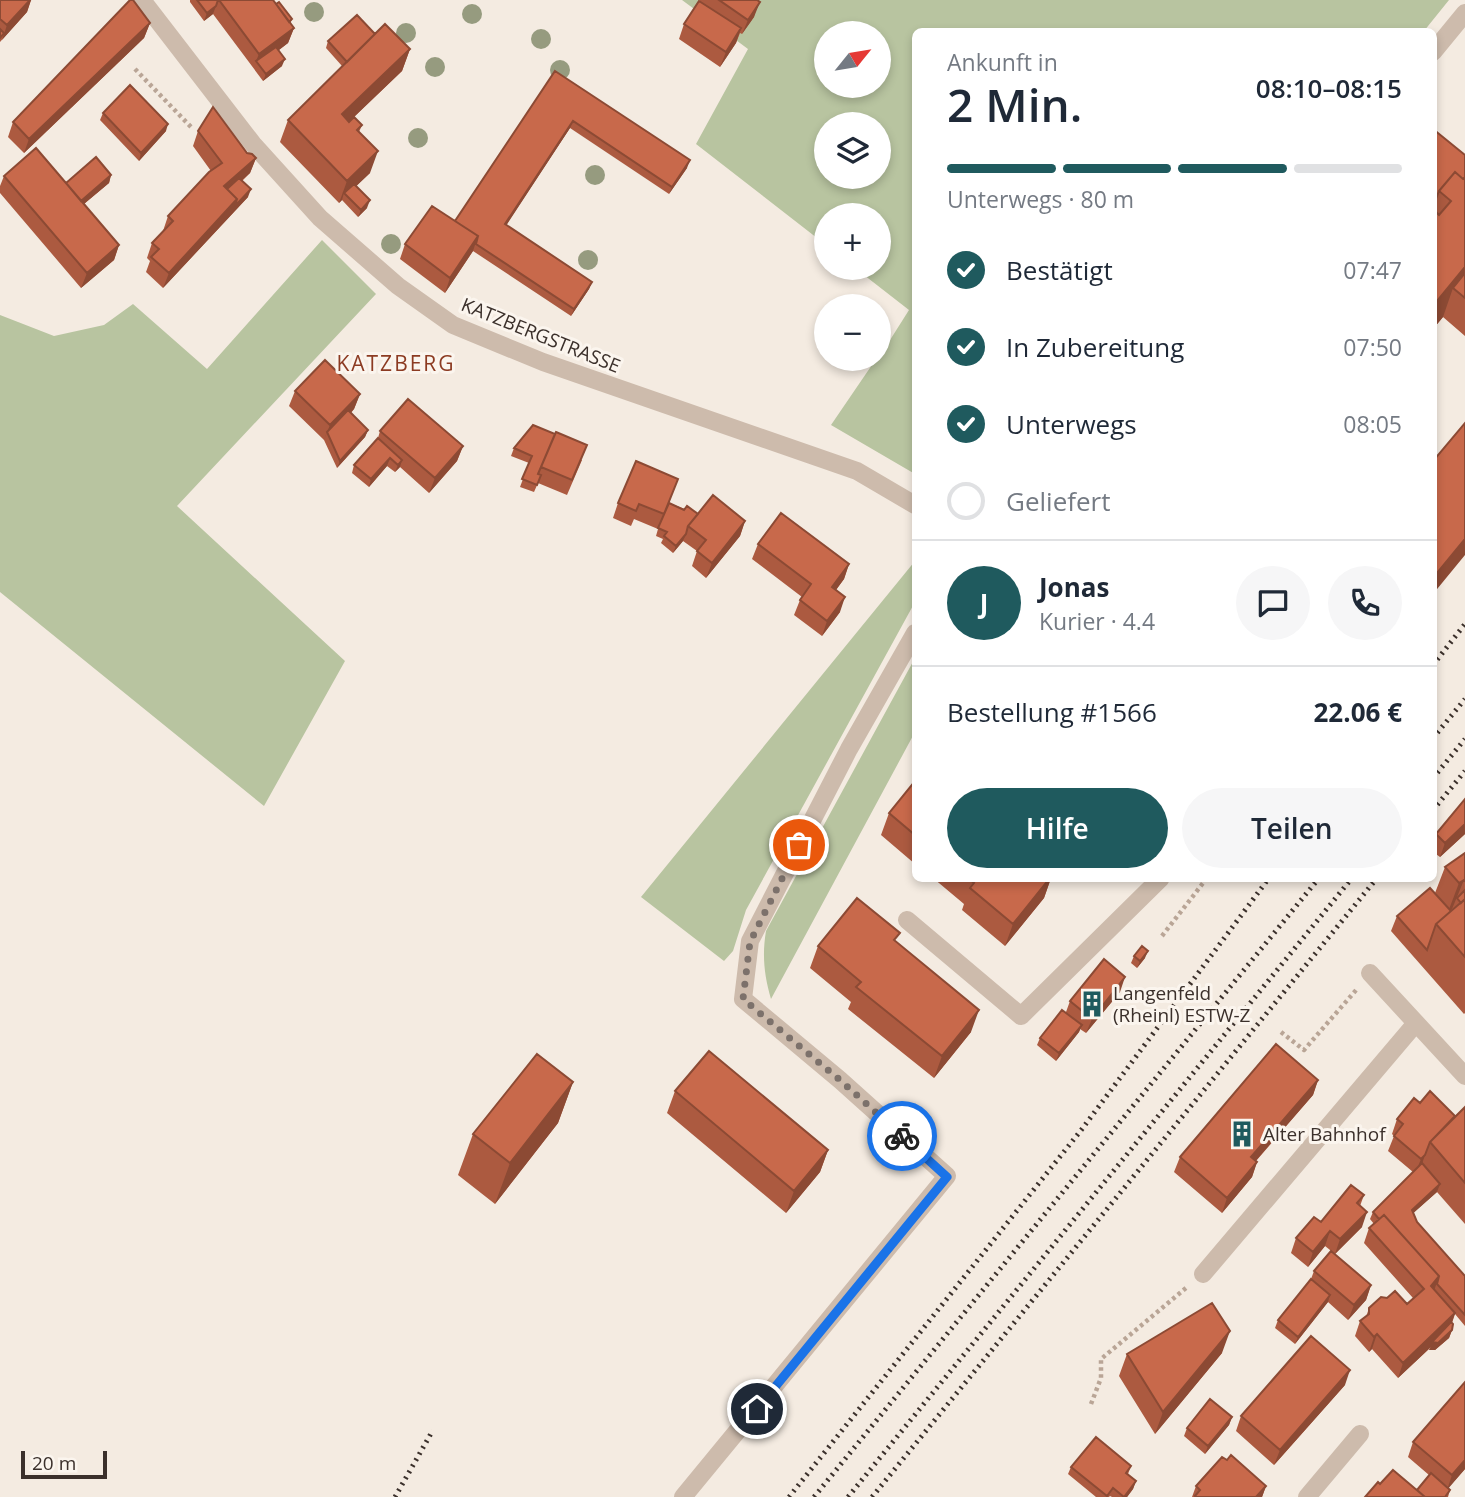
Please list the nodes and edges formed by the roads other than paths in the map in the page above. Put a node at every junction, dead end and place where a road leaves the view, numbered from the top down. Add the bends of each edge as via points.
1 (142, 0) edge
2 (1465, 13) edge
3 (1437, 47) edge
4 (912, 503) edge
5 (912, 638) edge
6 (1157, 882) edge
7 (907, 920) dead end
8 (1370, 973) dead end
9 (1416, 1023) junction
10 (1465, 1076) edge
11 (1203, 1274) road end
12 (1360, 1434) dead end
13 (683, 1497) edge
14 (1307, 1497) edge

1 - 4 street, KATZBERGSTRASSE via 253,144 320,218 397,286 453,325 543,362 857,471
2 - 3 street
5 - 13 street via 750,942 743,999 947,1177
6 - 7 street via 1021,1016
8 - 9 street
9 - 10 street
9 - 11 street
12 - 14 street

